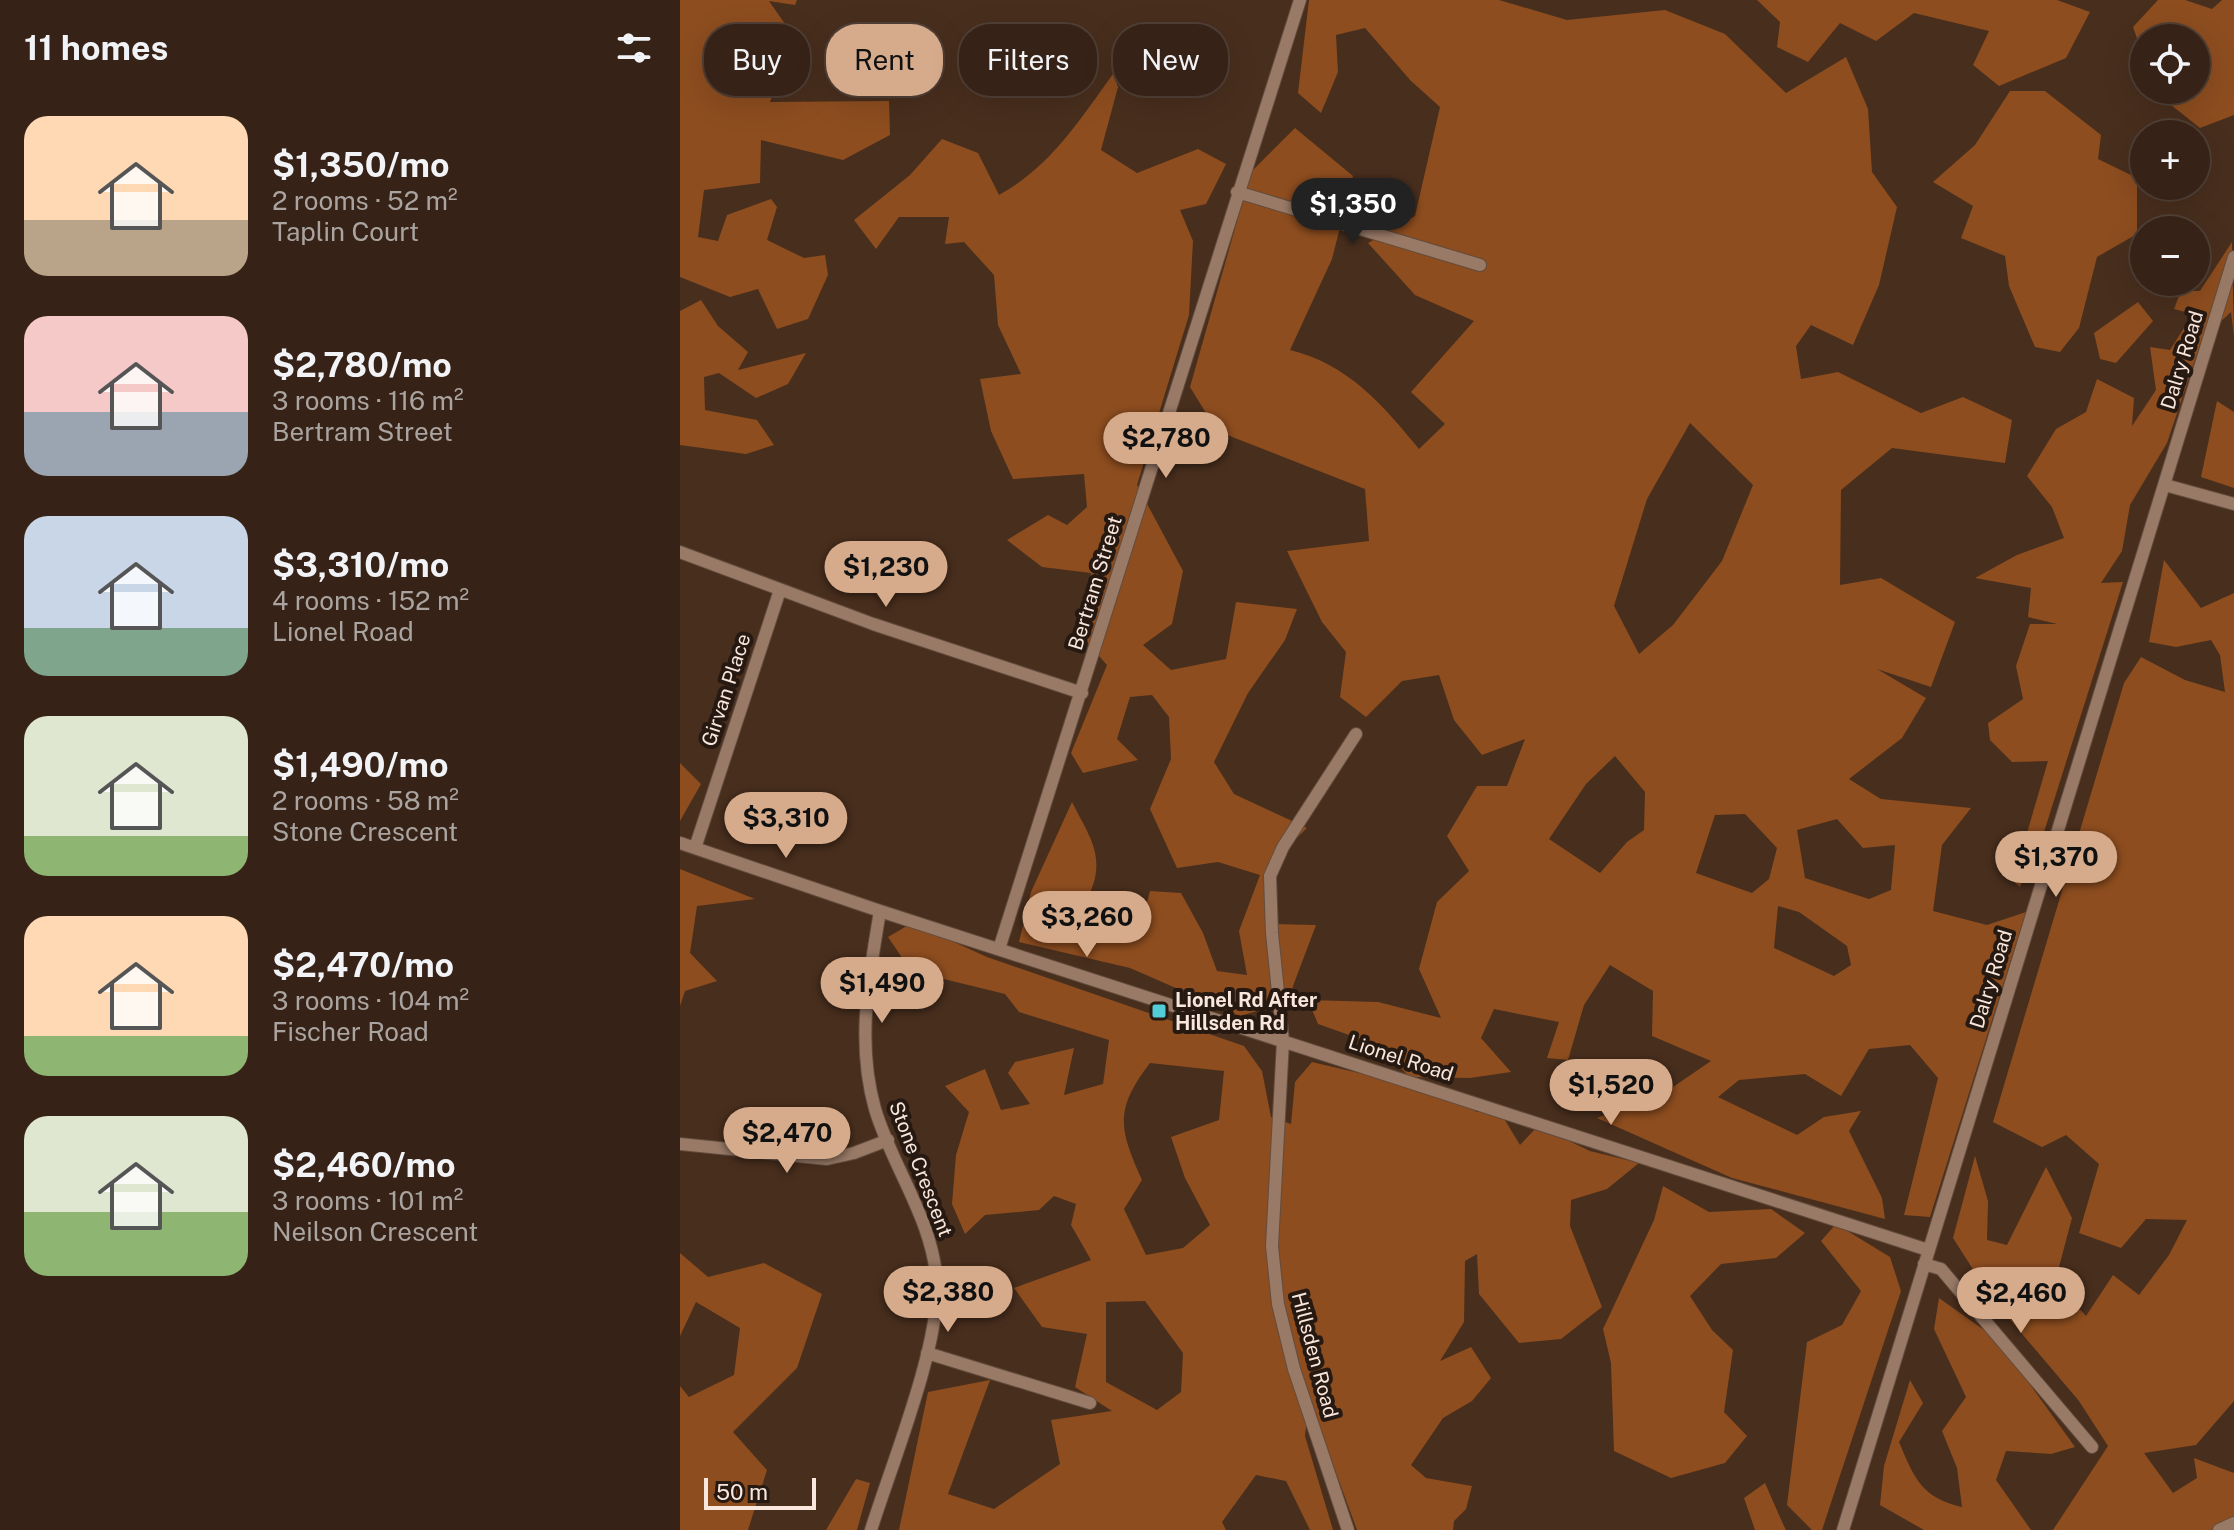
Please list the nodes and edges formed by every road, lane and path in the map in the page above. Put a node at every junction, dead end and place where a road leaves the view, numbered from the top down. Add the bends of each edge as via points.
1 (1300, 0) edge
2 (1237, 192) junction
3 (2234, 257) edge
4 (1480, 265) dead end
5 (2165, 485) junction
6 (2234, 504) edge
7 (680, 552) edge
8 (780, 590) junction
9 (1082, 693) junction
10 (1356, 734) dead end
11 (680, 843) edge
12 (695, 848) junction
13 (880, 911) junction
14 (999, 949) junction
15 (1283, 1041) junction
16 (888, 1140) junction
17 (680, 1144) edge
18 (1928, 1250) junction
19 (1924, 1264) junction
20 (927, 1353) junction
21 (1090, 1403) dead end
22 (2092, 1447) dead end
23 (2234, 1523) edge
24 (871, 1530) edge
25 (1348, 1530) edge
26 (1843, 1530) edge
27 (2219, 1530) edge

1 - 2 street, Bertram Street
2 - 4 street
2 - 9 street, Bertram Street
3 - 5 street, Dalry Road
5 - 6 street
5 - 18 street, Dalry Road
7 - 8 street
8 - 9 street
8 - 12 street, Girvan Place
9 - 14 street, Bertram Street
10 - 15 street, Hillsden Road via 1270,876
11 - 12 street, Lionel Road
12 - 13 street, Lionel Road
13 - 14 street, Lionel Road
13 - 16 street, Stone Crescent via 863,1025 866,1071
14 - 15 street, Lionel Road
15 - 18 street, Lionel Road
15 - 25 street, Hillsden Road via 1272,1246 1278,1304
16 - 17 street via 827,1159
16 - 20 street, Stone Crescent via 929,1236 937,1287
18 - 19 street, Dalry Road
19 - 22 street via 1941,1269
19 - 26 street, Dalry Road
20 - 21 street
20 - 24 street, Stone Crescent
23 - 27 street

